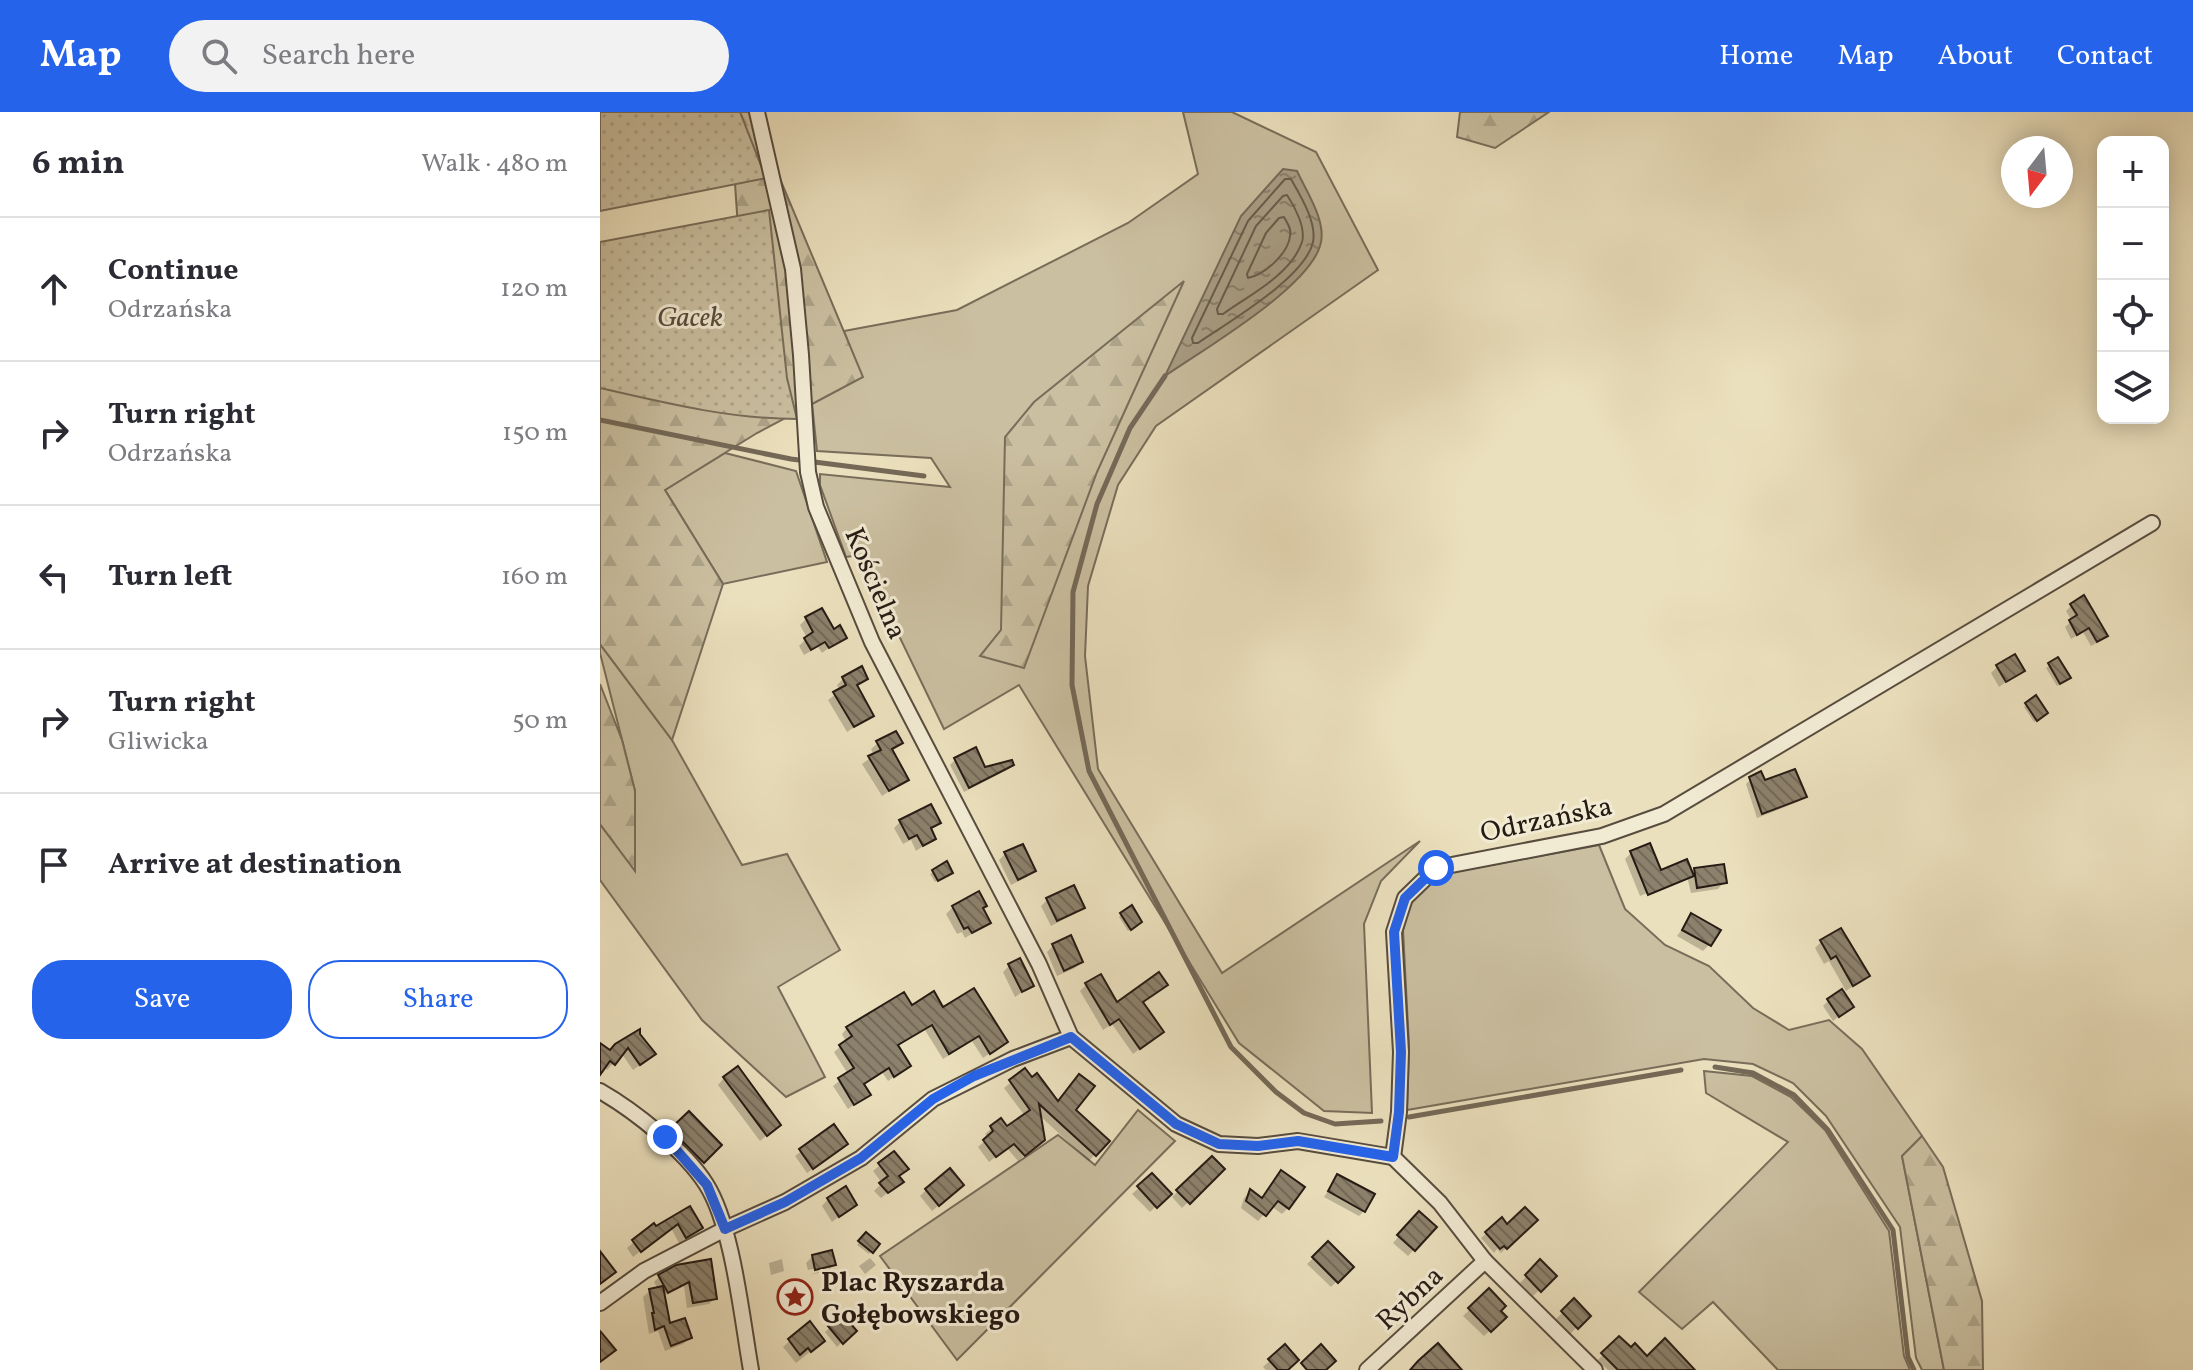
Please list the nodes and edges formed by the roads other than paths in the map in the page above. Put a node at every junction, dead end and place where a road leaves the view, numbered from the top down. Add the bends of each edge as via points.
1 (757, 112) edge
2 (2152, 523) dead end
3 (1071, 1037) junction
4 (600, 1091) edge
5 (1393, 1157) junction
6 (725, 1229) junction
7 (1485, 1261) junction
8 (600, 1303) edge
9 (751, 1370) edge
10 (1367, 1370) edge
11 (1595, 1370) edge

1 - 3 street, Kościelna via 793,269 808,472 816,507 872,642 1039,964
2 - 5 street, Odrzańska via 1664,814 1602,836 1436,868 1405,898 1394,932 1401,1052
3 - 5 street via 1176,1124 1219,1144 1298,1141
3 - 6 street via 987,1070 933,1099 861,1158
4 - 6 street via 665,1137 707,1185
5 - 7 street, Rybna via 1440,1203
6 - 8 street via 644,1271
6 - 9 street
7 - 10 street, Rybna
7 - 11 street, Rybna

